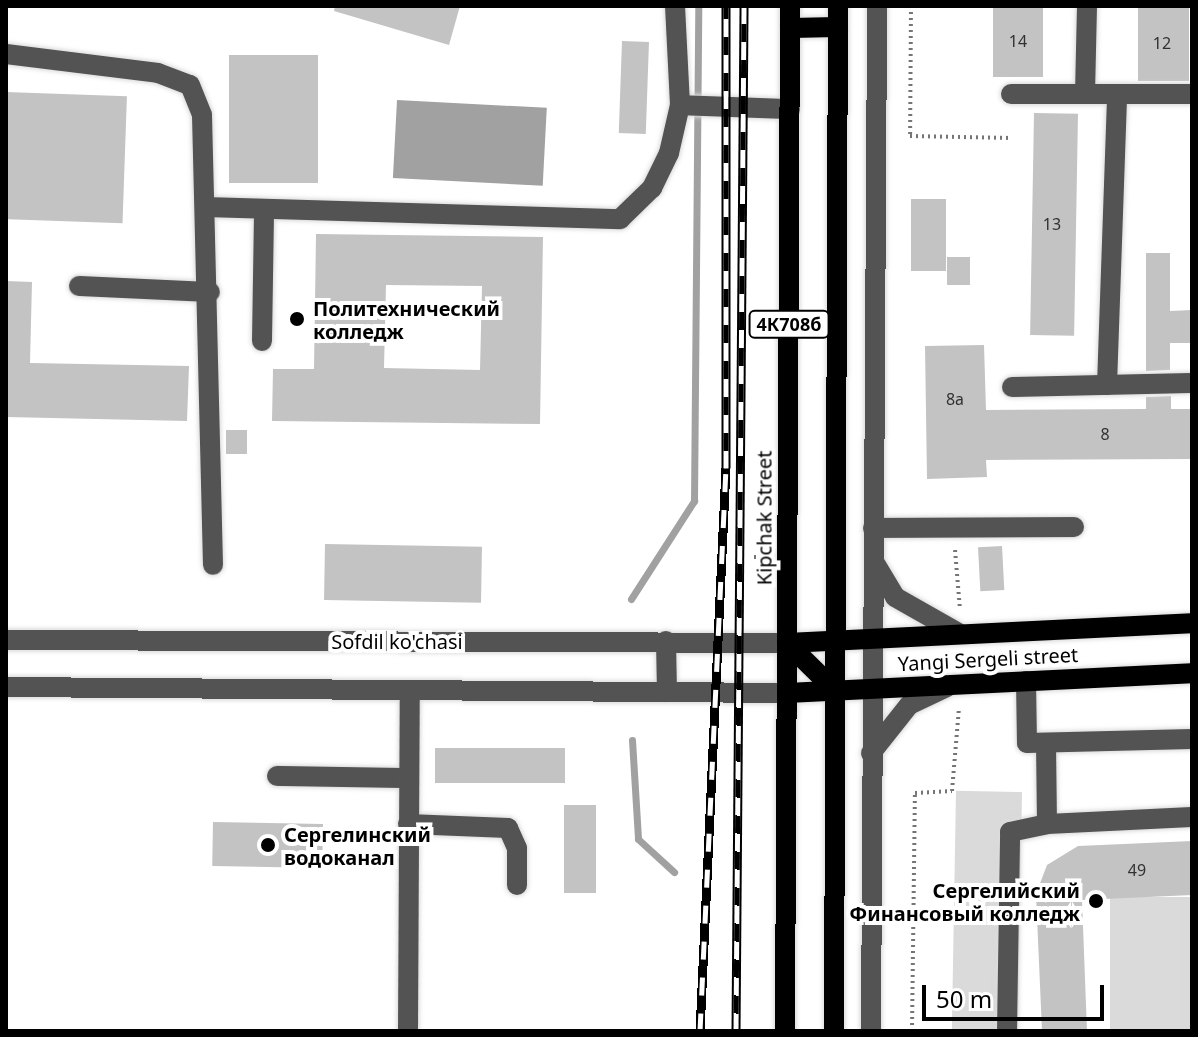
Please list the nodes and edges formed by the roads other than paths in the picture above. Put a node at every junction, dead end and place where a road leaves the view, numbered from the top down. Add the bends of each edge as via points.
1 (675, 6) edge
2 (790, 6) edge
3 (877, 6) edge
4 (1087, 6) edge
5 (838, 16) edge
6 (790, 28) junction
7 (6, 54) edge
8 (1011, 94) dead end
9 (1085, 94) junction
10 (1117, 94) junction
11 (1192, 94) edge
12 (680, 105) junction
13 (790, 109) junction
14 (207, 207) junction
15 (264, 209) junction
16 (79, 286) dead end
17 (210, 292) junction
18 (262, 341) dead end
19 (1192, 383) edge
20 (1107, 385) junction
21 (1012, 387) dead end
22 (1074, 527) dead end
23 (873, 528) junction
24 (874, 558) junction
25 (213, 565) dead end
26 (1192, 623) edge
27 (960, 634) junction
28 (872, 638) junction
29 (6, 640) edge
30 (836, 640) junction
31 (666, 641) junction
32 (787, 643) junction
33 (1192, 673) edge
34 (1026, 681) junction
35 (6, 687) edge
36 (872, 689) junction
37 (410, 690) junction
38 (836, 691) junction
39 (667, 692) junction
40 (787, 693) junction
41 (959, 695) junction
42 (1192, 739) edge
43 (1046, 743) junction
44 (871, 753) junction
45 (277, 776) dead end
46 (408, 778) junction
47 (1192, 817) edge
48 (408, 824) junction
49 (1047, 824) junction
50 (517, 885) dead end
51 (408, 1031) edge
52 (785, 1031) edge
53 (834, 1031) edge
54 (871, 1031) edge
55 (1007, 1031) edge

1 - 12 street
2 - 6 main road, Kipchak Street / 4К708б
3 - 23 street
4 - 9 street
5 - 6 main road
5 - 30 main road
6 - 13 main road, Kipchak Street / 4К708б
7 - 14 street via 158,73 190,85 202,115
8 - 9 street
9 - 10 street
10 - 11 street
10 - 20 street
12 - 13 street
12 - 15 street via 669,153 652,188 620,219
13 - 32 main road, Kipchak Street / 4К708б
14 - 15 street
14 - 17 street
15 - 18 street
16 - 17 street
17 - 25 street
19 - 20 street
20 - 21 street
22 - 23 street
23 - 24 street
24 - 27 street via 895,597
24 - 28 street
26 - 27 main road, Yangi Sergeli street
27 - 28 main road, Yangi Sergeli street
28 - 30 main road, Yangi Sergeli street
28 - 36 street
29 - 31 street, Sofdil ko'chasi
30 - 32 main road, Yangi Sergeli street
30 - 38 main road
31 - 32 street, Sofdil ko'chasi
31 - 39 street
32 - 38 main road
32 - 40 main road, Kipchak Street
33 - 34 main road, Yangi Sergeli street
34 - 41 main road, Yangi Sergeli street
34 - 43 street via 1027,743
35 - 37 street
36 - 38 main road, Yangi Sergeli street
36 - 41 main road, Yangi Sergeli street
36 - 44 street
37 - 39 street
37 - 46 street
38 - 40 main road, Yangi Sergeli street
38 - 53 main road
39 - 40 street
40 - 52 main road, Kipchak Street
41 - 44 street via 909,705
42 - 43 street
43 - 49 street
44 - 54 street
45 - 46 street
46 - 48 street
47 - 49 street
48 - 50 street via 508,828 517,848
48 - 51 street
49 - 55 street via 1010,832

